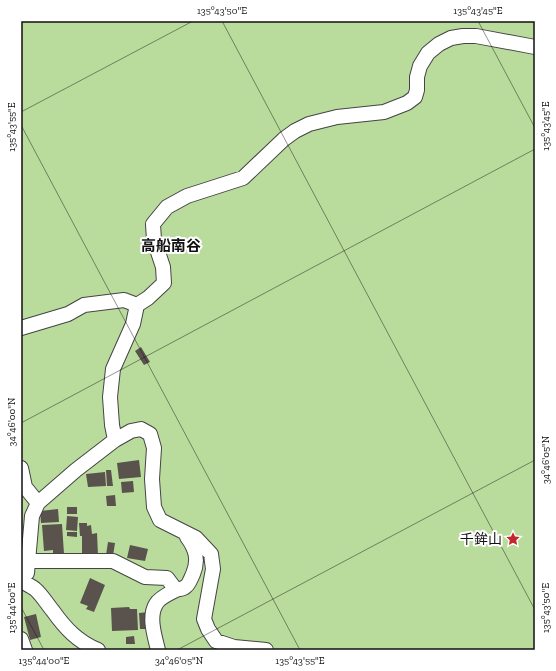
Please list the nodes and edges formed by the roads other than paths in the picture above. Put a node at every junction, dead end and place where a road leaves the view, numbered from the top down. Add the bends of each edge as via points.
1 (535, 47) edge
2 (137, 304) junction
3 (21, 328) edge
4 (116, 440) junction
5 (21, 468) edge
6 (38, 503) junction
7 (183, 532) junction
8 (28, 561) junction
9 (21, 580) edge
10 (176, 590) junction
11 (21, 639) edge
12 (26, 650) edge
13 (98, 650) edge
14 (158, 650) edge
15 (266, 650) edge

1 - 2 street via 476,36 451,38 428,53 420,66 415,97 408,103 384,112 338,117 295,130 244,178 187,196 167,207 153,224 164,283 148,298
2 - 3 street via 124,300 84,306 68,314
2 - 4 street via 133,324 113,369 110,397
4 - 6 street
4 - 7 street via 131,431 141,429 150,434 154,448 154,507 160,520
5 - 6 street via 25,487
6 - 8 street via 32,516
7 - 10 street via 197,554 197,566 185,587
7 - 15 street via 196,538 211,554 213,569 204,619 216,641 234,647
8 - 9 street via 27,573
8 - 10 street via 113,561 145,578 167,578
9 - 13 street via 44,599 74,636
10 - 14 street via 164,596 156,604 153,613 153,631
11 - 12 street

